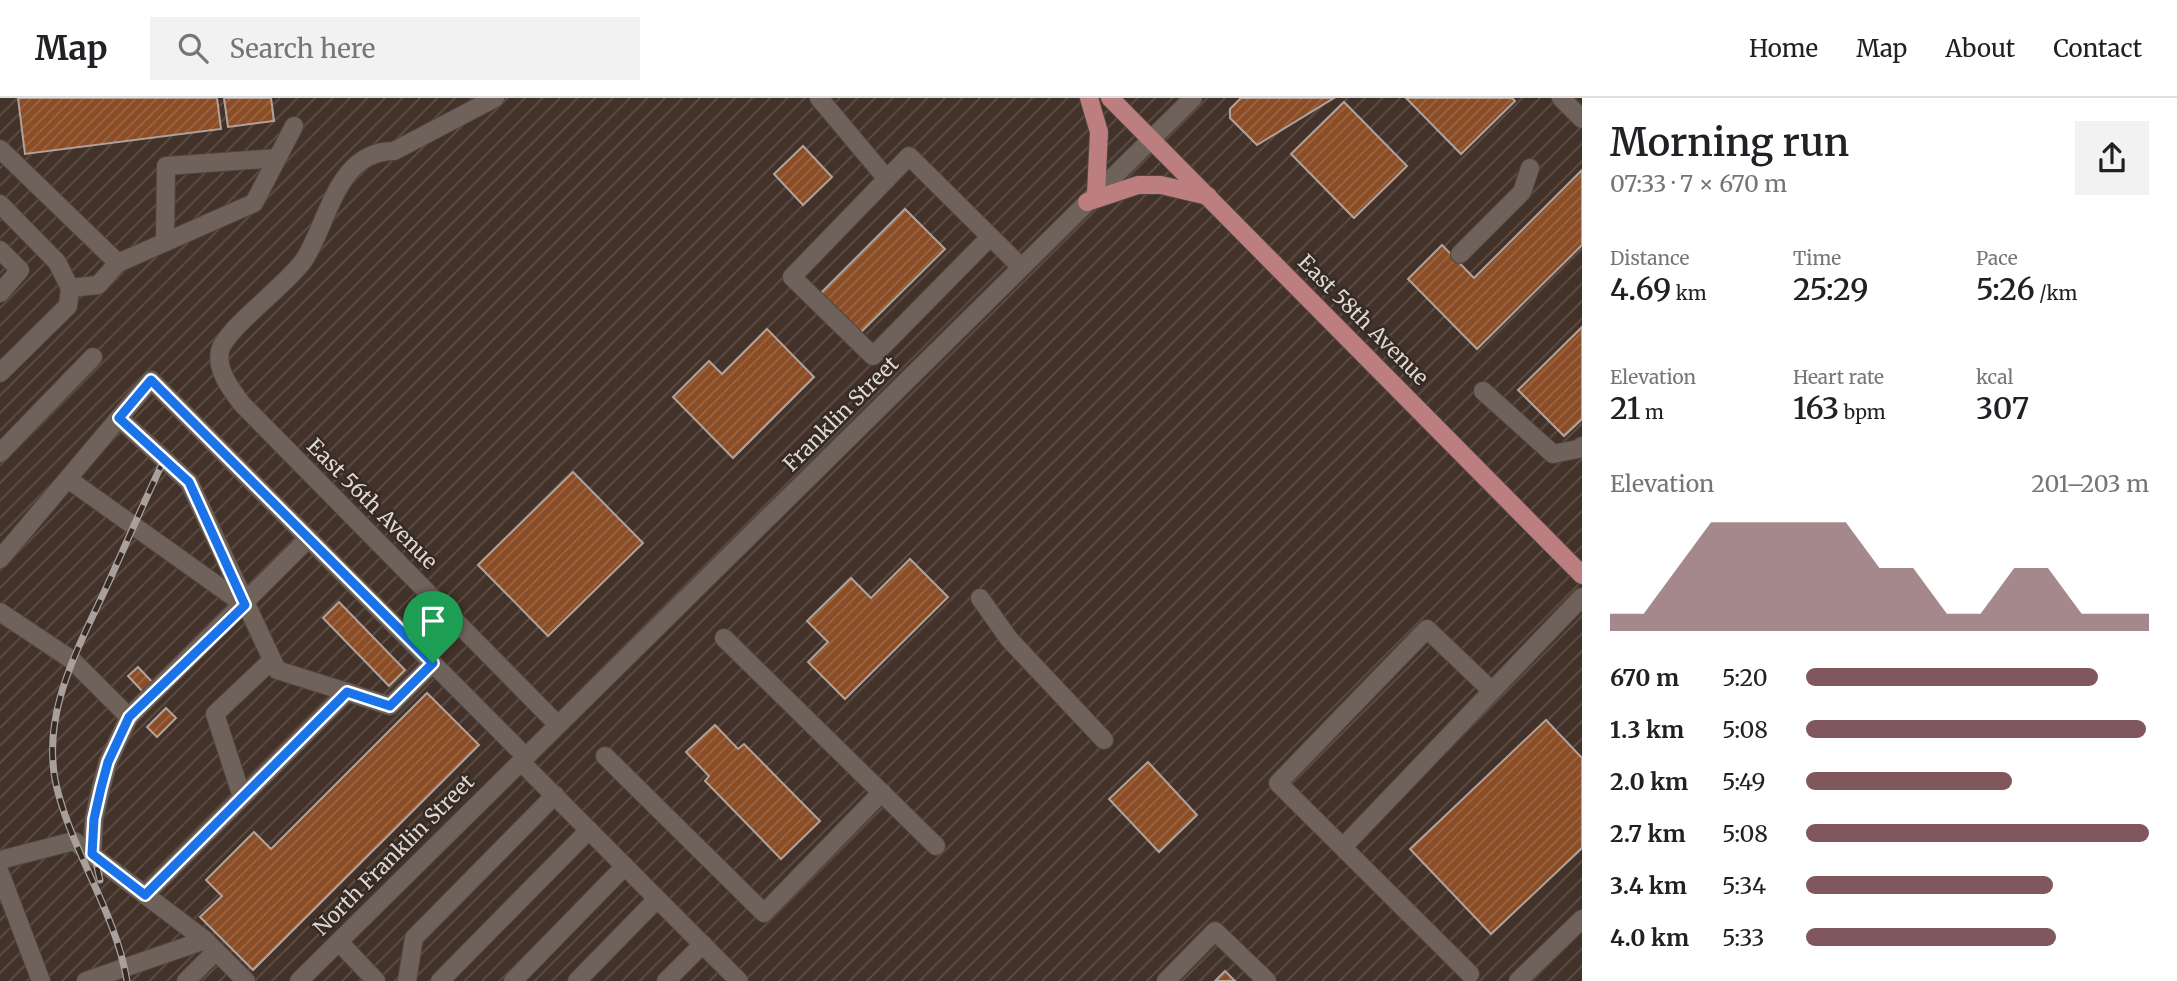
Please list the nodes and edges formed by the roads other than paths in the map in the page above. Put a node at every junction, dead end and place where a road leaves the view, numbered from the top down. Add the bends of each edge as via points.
1 (495, 98) edge
2 (819, 98) edge
3 (1089, 98) edge
4 (1110, 98) edge
5 (1193, 98) edge
6 (1560, 98) edge
7 (1582, 119) edge
8 (294, 126) dead end
9 (1151, 139) junction
10 (0, 149) edge
11 (277, 158) junction
12 (1530, 169) dead end
13 (887, 179) junction
14 (1208, 196) junction
15 (1091, 198) junction
16 (0, 204) edge
17 (990, 237) junction
18 (165, 242) junction
19 (0, 250) edge
20 (1460, 254) dead end
21 (118, 263) junction
22 (1021, 267) junction
23 (70, 288) junction
24 (0, 293) edge
25 (93, 357) dead end
26 (0, 373) edge
27 (1483, 391) dead end
28 (119, 418) junction
29 (1582, 446) edge
30 (0, 453) edge
31 (68, 479) junction
32 (309, 538) junction
33 (0, 559) edge
34 (1582, 576) edge
35 (1582, 597) edge
36 (980, 598) dead end
37 (245, 605) junction
38 (0, 612) edge
39 (724, 638) dead end
40 (272, 660) junction
41 (433, 663) junction
42 (1492, 691) junction
43 (347, 692) junction
44 (129, 717) junction
45 (558, 725) junction
46 (1104, 740) dead end
47 (605, 756) dead end
48 (524, 759) junction
49 (882, 792) junction
50 (555, 795) junction
51 (242, 797) junction
52 (589, 830) junction
53 (936, 846) dead end
54 (1343, 848) junction
55 (92, 854) junction
56 (0, 860) edge
57 (625, 866) junction
58 (0, 873) edge
59 (145, 895) junction
60 (657, 899) junction
61 (1582, 919) edge
62 (339, 942) junction
63 (703, 944) junction
64 (211, 946) junction
65 (1470, 974) dead end
66 (41, 981) edge
67 (86, 981) edge
68 (186, 981) edge
69 (246, 981) edge
70 (299, 981) edge
71 (376, 981) edge
72 (407, 981) edge
73 (440, 981) edge
74 (513, 981) edge
75 (577, 981) edge
76 (666, 981) edge
77 (739, 981) edge
78 (1166, 981) edge
79 (1267, 981) edge
80 (1518, 981) edge

1 - 45 street, East 56th Avenue via 394,151 383,151 354,165 320,221 305,258 280,289 229,334 220,351 224,379 242,404
2 - 13 street
3 - 15 main road via 1099,132
4 - 9 main road, East 58th Avenue
5 - 9 street, Franklin Street
6 - 7 street
8 - 11 street
9 - 14 main road, East 58th Avenue
9 - 15 street, Franklin Street
10 - 21 street
11 - 18 street via 254,203
11 - 18 street via 166,166
12 - 20 street via 1522,192
13 - 17 street via 909,156
13 - 17 street via 792,277 873,356
14 - 15 main road via 1138,185
14 - 34 main road, East 58th Avenue
15 - 22 street, Franklin Street
16 - 23 street via 57,262
17 - 22 street
18 - 21 street
19 - 24 street via 20,270
21 - 23 street via 98,285
22 - 45 street, Franklin Street
23 - 26 street via 68,306
25 - 30 street
27 - 29 street via 1553,454
28 - 31 street
28 - 32 street via 151,380
28 - 37 street via 189,482
31 - 33 street
31 - 37 street
32 - 37 street
32 - 41 street
35 - 42 street
36 - 46 street via 1009,639
37 - 40 street
37 - 44 street
38 - 44 street via 72,660
39 - 49 street
40 - 43 street via 277,670
40 - 51 street via 215,714
41 - 43 street via 390,706
41 - 48 street
42 - 54 street
42 - 54 street via 1427,629 1278,783
43 - 51 street
44 - 55 street via 108,762 94,819
45 - 48 street, Franklin Street
47 - 49 street via 764,914
48 - 50 street
48 - 62 street, North Franklin Street
49 - 53 street
50 - 52 street
50 - 72 street via 414,938
51 - 59 street
52 - 57 street
52 - 73 street
54 - 65 street
55 - 56 street via 74,841
55 - 59 street
57 - 60 street
57 - 74 street
58 - 66 street
59 - 64 street
60 - 63 street
60 - 75 street
61 - 80 street
62 - 70 street, North Franklin Street
62 - 71 street
63 - 76 street
63 - 77 street
64 - 67 street
64 - 68 street
64 - 69 street
78 - 79 street via 1215,931

